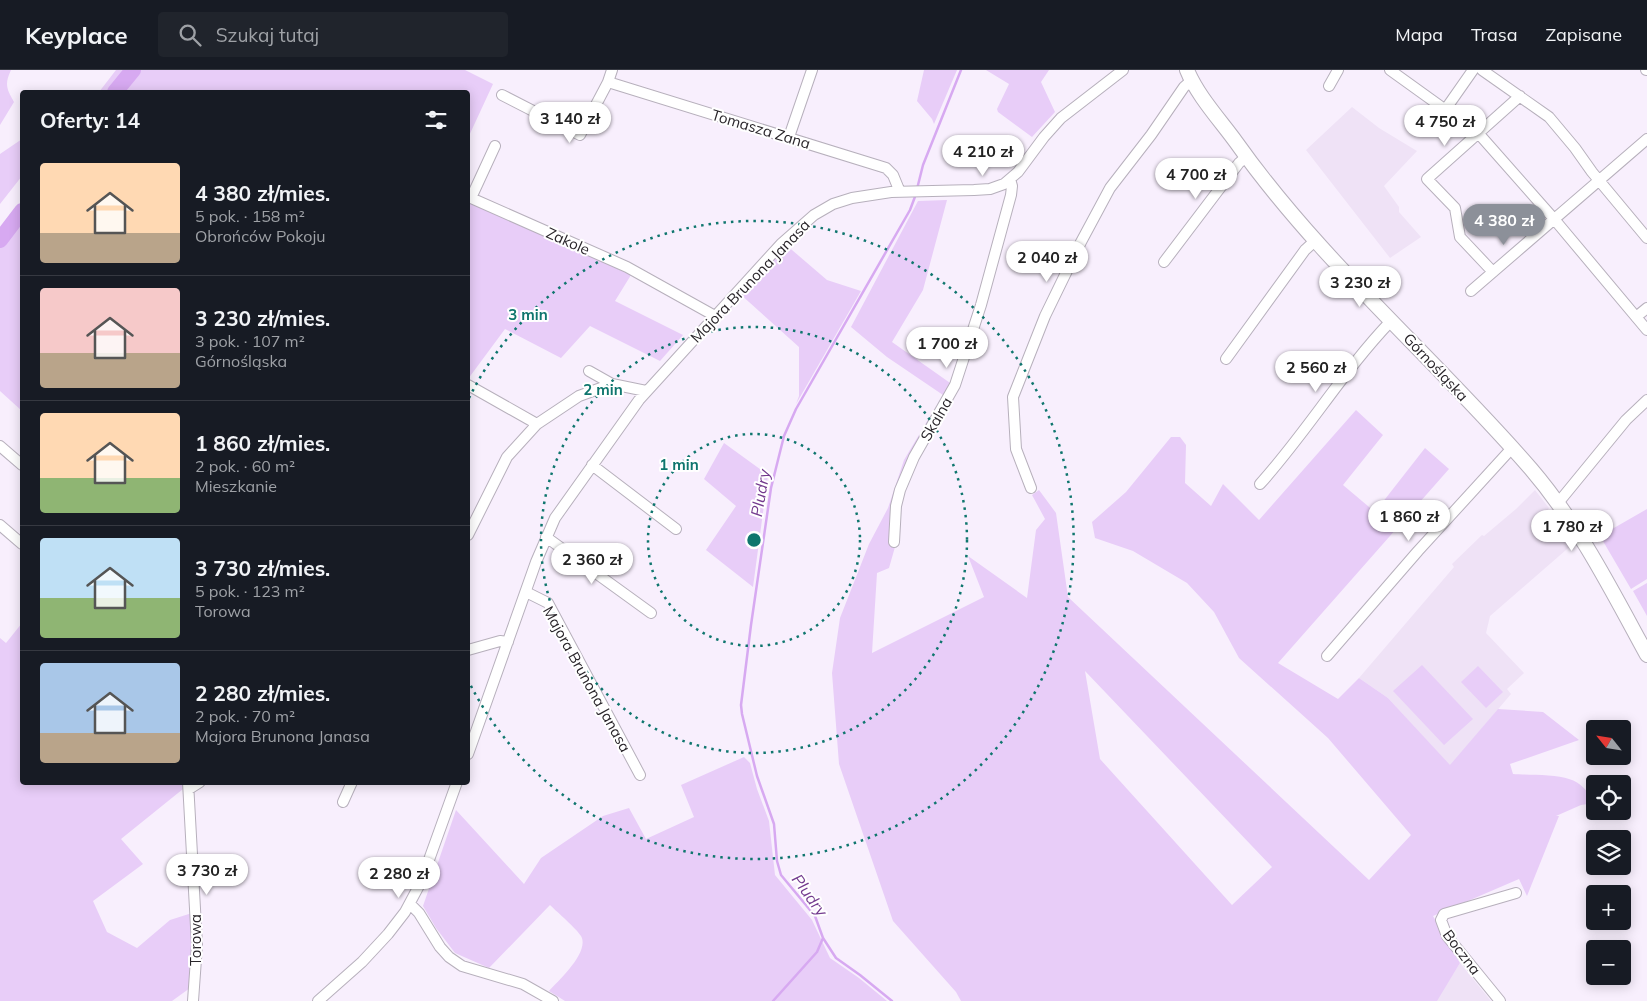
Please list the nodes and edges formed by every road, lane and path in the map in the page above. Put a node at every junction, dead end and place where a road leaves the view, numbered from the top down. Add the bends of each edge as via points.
1 (612, 70) edge
2 (812, 70) edge
3 (1123, 70) edge
4 (1338, 70) edge
5 (1390, 70) edge
6 (1472, 70) edge
7 (1482, 70) edge
8 (1192, 80) edge
9 (608, 82) junction
10 (1328, 86) dead end
11 (502, 94) dead end
12 (1520, 96) junction
13 (1445, 110) junction
14 (1479, 134) junction
15 (789, 137) junction
16 (1647, 139) edge
17 (495, 146) dead end
18 (1246, 157) junction
19 (1010, 180) junction
20 (1599, 180) junction
21 (904, 192) junction
22 (1554, 219) junction
23 (1647, 238) edge
24 (1316, 240) junction
25 (1164, 262) dead end
26 (1493, 272) junction
27 (1471, 291) dead end
28 (1647, 308) edge
29 (715, 316) junction
30 (1636, 317) junction
31 (1392, 321) junction
32 (1647, 330) edge
33 (1226, 359) dead end
34 (589, 371) dead end
35 (612, 384) junction
36 (470, 386) edge
37 (646, 391) junction
38 (1647, 400) edge
39 (537, 424) junction
40 (0, 446) edge
41 (1512, 448) junction
42 (20, 463) edge
43 (592, 465) junction
44 (1260, 484) dead end
45 (1031, 488) dead end
46 (1558, 503) junction
47 (470, 522) edge
48 (0, 525) edge
49 (676, 529) dead end
50 (546, 537) junction
51 (20, 542) edge
52 (894, 542) dead end
53 (526, 592) junction
54 (651, 613) dead end
55 (508, 642) junction
56 (470, 649) edge
57 (1647, 655) edge
58 (1327, 656) dead end
59 (470, 748) edge
60 (640, 775) dead end
61 (351, 785) edge
62 (456, 785) edge
63 (188, 786) edge
64 (343, 802) dead end
65 (1516, 893) dead end
66 (410, 904) junction
67 (192, 1001) edge
68 (318, 1001) edge
69 (553, 1001) edge
70 (1500, 1001) edge

1 - 9 street
2 - 15 street
3 - 19 street, Majora Brunona Janasa via 1061,118
4 - 10 street
5 - 13 street
6 - 13 street
7 - 12 street
8 - 18 street, Górnośląska
8 - 45 street via 1110,188 1045,316 1013,397 1016,449
9 - 11 street via 580,135
9 - 15 street, Tomasza Zana
12 - 14 street
12 - 20 street via 1549,117
13 - 14 street
14 - 22 street
14 - 26 street via 1427,179 1455,208 1460,237
15 - 21 street, Tomasza Zana via 886,168
16 - 20 street
17 - 29 street, Zakole via 471,198 626,268
18 - 24 street, Górnośląska
18 - 25 street
19 - 21 street, Majora Brunona Janasa via 990,188 964,191
19 - 52 street, Skalna via 1011,195 982,305 955,385 906,476 896,506
20 - 22 street
20 - 23 street
21 - 29 street, Majora Brunona Janasa via 852,198 814,215 786,238
22 - 26 street
22 - 30 street
24 - 31 street, Górnośląska
24 - 33 street via 1305,250
26 - 27 street
28 - 30 street
29 - 37 street, Majora Brunona Janasa
30 - 32 street
31 - 41 street, Górnośląska
31 - 44 street via 1361,355 1282,460
34 - 35 street
35 - 37 street
35 - 39 street via 579,396
36 - 39 street
37 - 43 street, Majora Brunona Janasa
38 - 46 street via 1626,420
39 - 47 street via 507,457
40 - 42 street
41 - 46 street, Górnośląska
41 - 58 street
43 - 49 street
43 - 50 street, Majora Brunona Janasa via 562,507
46 - 57 street, Górnośląska
48 - 51 street
50 - 53 street, Majora Brunona Janasa
50 - 54 street
53 - 55 street, Majora Brunona Janasa
53 - 60 street, Majora Brunona Janasa via 548,603
55 - 56 street via 500,641
55 - 59 street, Majora Brunona Janasa
61 - 64 street
62 - 66 street
63 - 67 street, Torowa via 197,945
65 - 70 street, Boczna via 1444,914 1441,920 1447,936
66 - 68 street via 369,955
66 - 69 street via 440,947 462,966 523,984

